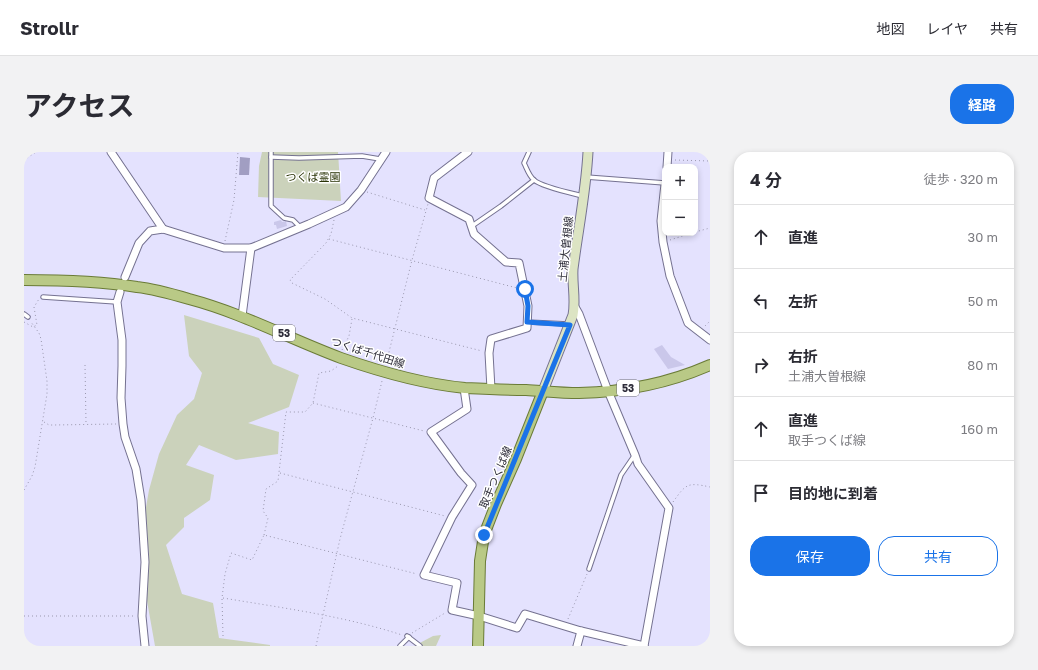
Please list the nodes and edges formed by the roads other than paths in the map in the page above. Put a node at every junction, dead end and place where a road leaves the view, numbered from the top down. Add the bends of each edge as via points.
1 (111, 152) edge
2 (271, 152) edge
3 (386, 152) edge
4 (468, 152) edge
5 (529, 152) edge
6 (588, 152) edge
7 (271, 157) junction
8 (380, 159) junction
9 (586, 177) junction
10 (534, 180) junction
11 (662, 183) edge
12 (584, 197) junction
13 (663, 200) edge
14 (472, 226) junction
15 (300, 227) junction
16 (163, 229) junction
17 (251, 248) junction
18 (124, 277) dead end
19 (24, 280) edge
20 (120, 292) dead end
21 (43, 297) road end
22 (117, 302) junction
23 (575, 307) junction
24 (242, 316) junction
25 (527, 322) junction
26 (570, 325) junction
27 (710, 340) edge
28 (710, 365) edge
29 (464, 388) junction
30 (491, 389) junction
31 (543, 391) junction
32 (608, 391) junction
33 (635, 455) junction
34 (589, 570) road end
35 (479, 616) junction
36 (582, 631) junction
37 (145, 646) edge
38 (400, 646) edge
39 (420, 646) edge
40 (478, 646) edge
41 (577, 646) edge
42 (644, 646) edge

1 - 16 street
2 - 7 lane
3 - 8 street
4 - 14 street via 434,178 429,198 469,219
5 - 10 lane via 524,163
6 - 9 main road, 土浦大曽根線
7 - 8 lane via 362,156
7 - 15 lane via 271,206 284,218 293,220
8 - 15 street via 361,190 346,207
9 - 11 lane
9 - 12 main road, 土浦大曽根線
10 - 12 lane via 554,189
10 - 14 lane
12 - 23 main road, 土浦大曽根線 via 573,271
13 - 27 street via 661,221 670,276 688,323
14 - 25 street via 474,234 506,262 519,264 528,306
15 - 17 street
16 - 17 street via 224,248
16 - 18 street via 150,231 139,243
17 - 24 street
19 - 24 main road, つくば千代田線 / 53 via 95,282 139,287
20 - 22 street
21 - 22 lane
22 - 37 street via 122,340 123,424 136,469 141,500 145,562 142,616
23 - 26 main road, 土浦大曽根線
23 - 32 street
24 - 29 main road, つくば千代田線 / 53 via 341,358 384,372
25 - 26 lane
25 - 30 street via 527,328 491,339
26 - 31 main road, 土浦大曽根線
28 - 32 main road, つくば千代田線 / 53 via 653,384
29 - 30 main road, つくば千代田線 / 53
29 - 35 street via 467,409 431,432 472,485 452,517 424,575 457,583 452,610
30 - 31 main road, つくば千代田線 / 53
31 - 32 main road, つくば千代田線 / 53
31 - 35 main road, 取手つくば線 via 484,535 480,561
32 - 33 street
33 - 34 lane via 621,475
33 - 42 street via 638,464 669,508
35 - 36 street via 517,628 525,614
35 - 40 main road, 取手つくば線
36 - 41 street
36 - 42 street
38 - 39 lane via 408,637

